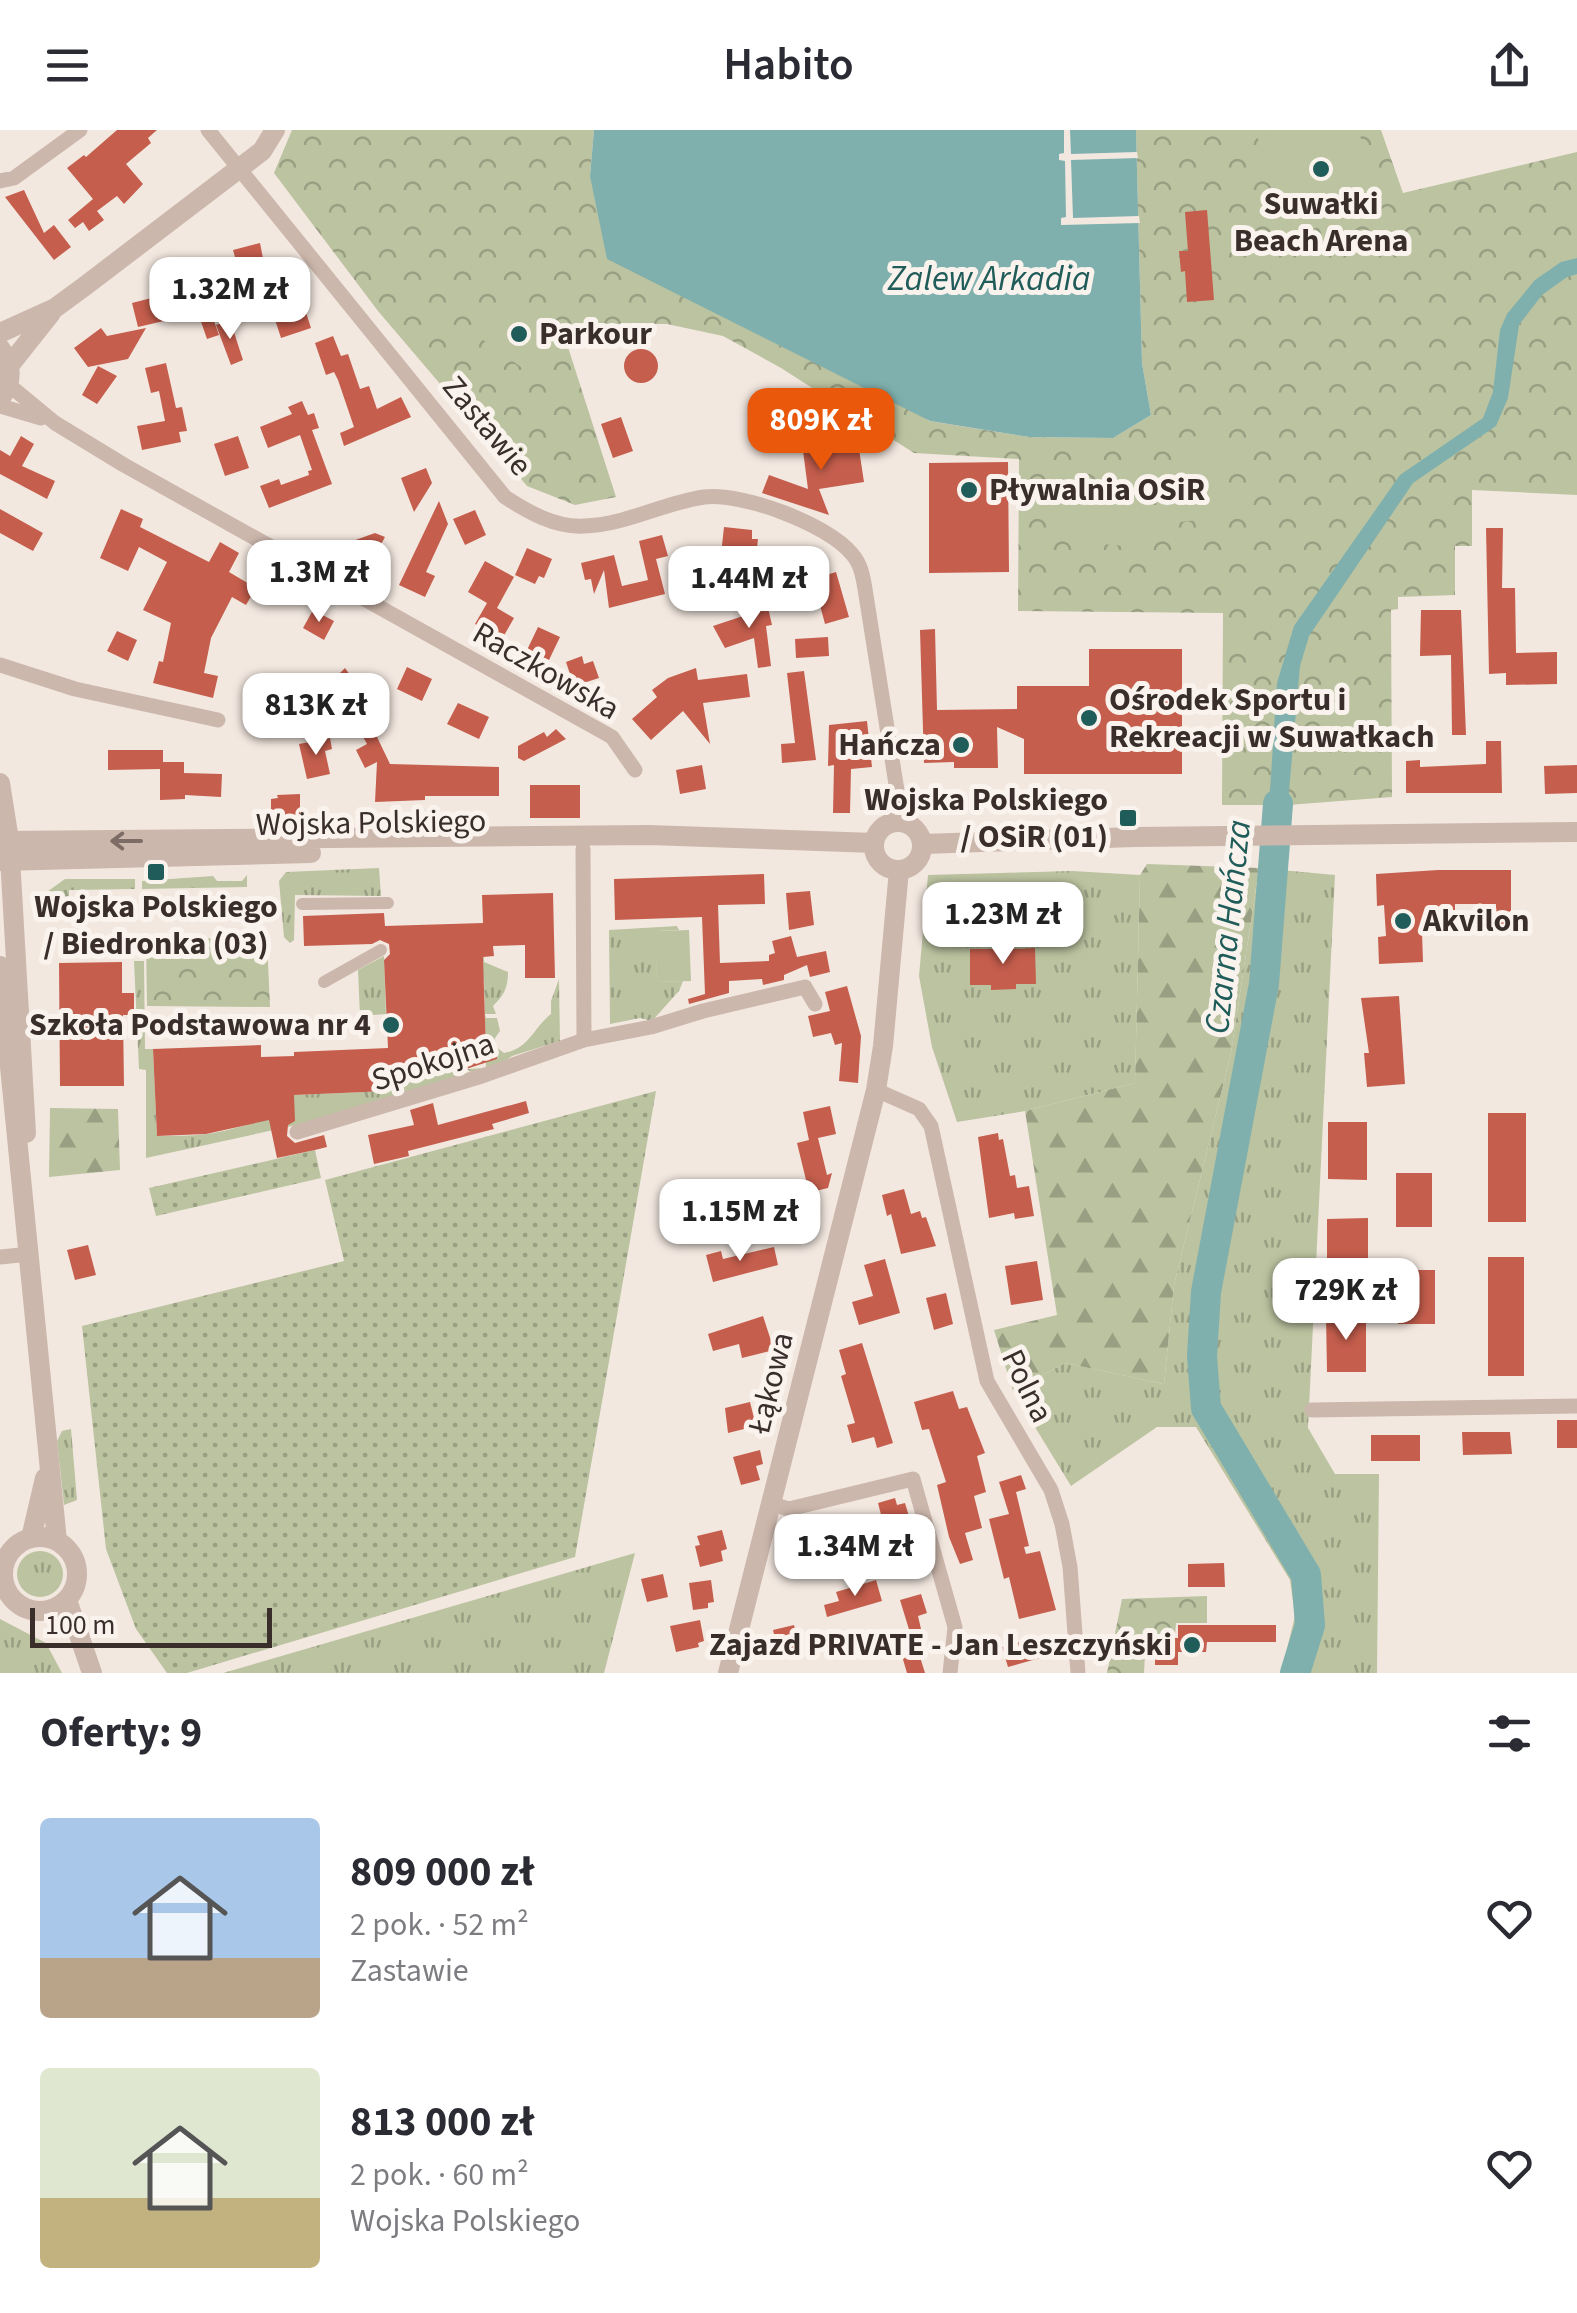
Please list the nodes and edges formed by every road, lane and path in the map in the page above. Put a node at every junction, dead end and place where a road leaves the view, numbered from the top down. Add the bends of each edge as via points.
1 (80, 130) edge
2 (208, 130) edge
3 (275, 130) edge
4 (239, 168) junction
5 (0, 181) edge
6 (55, 308) junction
7 (0, 333) edge
8 (4, 381) edge
9 (0, 665) edge
10 (218, 720) dead end
11 (635, 770) dead end
12 (0, 783) edge
13 (902, 822) junction
14 (1577, 832) edge
15 (743, 840) junction
16 (874, 843) junction
17 (922, 844) junction
18 (583, 849) junction
19 (5, 851) edge
20 (898, 870) junction
21 (388, 903) dead end
22 (302, 904) dead end
23 (381, 950) dead end
24 (0, 966) edge
25 (324, 982) dead end
26 (815, 1004) dead end
27 (584, 1040) junction
28 (876, 1090) junction
29 (297, 1132) dead end
30 (26, 1200) junction
31 (30, 1254) junction
32 (0, 1257) edge
33 (1577, 1406) edge
34 (1312, 1410) dead end
35 (48, 1492) junction
36 (771, 1504) junction
37 (31, 1538) junction
38 (58, 1541) junction
39 (2, 1570) edge
40 (4, 1592) edge
41 (67, 1600) junction
42 (42, 1611) junction
43 (90, 1669) edge
44 (728, 1673) edge
45 (950, 1673) edge
46 (1078, 1673) edge

1 - 5 street
2 - 4 street, Zastawie
3 - 4 street via 262,151
4 - 6 street
4 - 13 street, Zastawie via 477,465 524,510 580,527 708,496 735,499 823,532 854,555
6 - 7 street
6 - 8 street
8 - 11 street, Raczkowska via 124,466 612,737
9 - 10 street
12 - 19 street
13 - 16 street via 887,824
13 - 17 street
14 - 17 street
15 - 16 street
15 - 18 street, Wojska Polskiego
15 -> 19 street, Wojska Polskiego via 649,835
16 - 20 street via 882,864
17 - 20 street via 918,861
18 - 19 street, Wojska Polskiego
18 - 27 street
19 - 30 street via 26,1102
20 - 28 street, Łąkowa
21 - 22 street
23 - 25 street
24 - 30 street
26 - 27 street, Spokojna via 805,987
27 - 29 street, Spokojna
28 - 36 street, Łąkowa
28 - 46 street, Polna via 919,1109 931,1126 986,1381 1052,1490 1062,1524
30 - 31 street
31 - 32 street
31 - 35 street
33 - 34 street
35 - 37 street
35 - 38 street
36 - 44 street, Łąkowa
36 - 45 street via 789,1509 913,1479 955,1627
37 - 38 street
37 - 39 street via 10,1552
38 - 41 street via 77,1568
39 - 40 street
40 - 42 street via 22,1607
41 - 42 street
41 - 43 street
42 - 43 street

